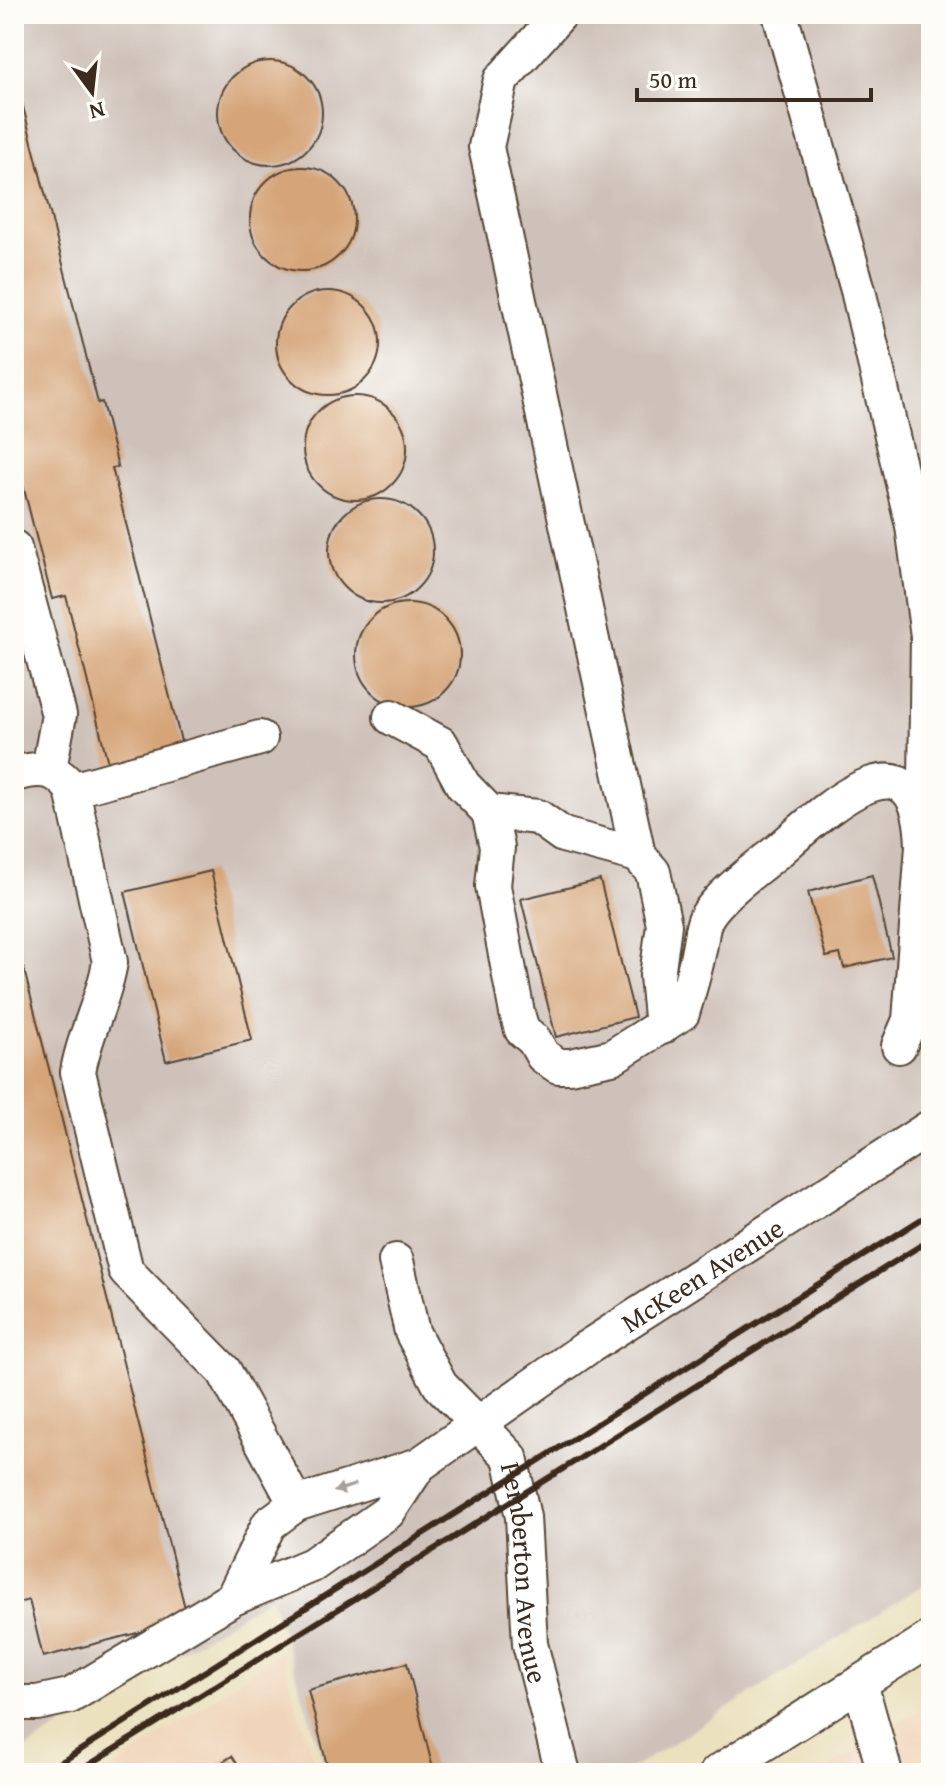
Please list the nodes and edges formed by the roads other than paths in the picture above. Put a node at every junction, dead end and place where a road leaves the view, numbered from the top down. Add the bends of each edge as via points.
1 (560, 14) edge
2 (780, 14) edge
3 (14, 548) edge
4 (391, 717) dead end
5 (260, 738) dead end
6 (14, 774) edge
7 (60, 780) junction
8 (914, 799) junction
9 (489, 812) junction
10 (638, 855) junction
11 (662, 1027) junction
12 (899, 1046) dead end
13 (931, 1127) edge
14 (396, 1261) dead end
15 (474, 1424) junction
16 (419, 1465) junction
17 (296, 1504) junction
18 (233, 1598) junction
19 (931, 1638) edge
20 (860, 1683) junction
21 (14, 1703) edge
22 (563, 1773) edge
23 (717, 1773) edge
24 (885, 1773) edge

1 - 10 street via 501,80 486,147
2 - 8 street via 858,290 913,526 928,636 926,782
3 - 7 street via 59,715
4 - 9 street via 441,744 463,785
5 - 7 street
6 - 7 street
7 - 17 street via 110,962 78,1072 126,1271 224,1371
8 - 11 street via 896,782 875,781 840,798 744,879 707,917 682,1013
8 - 12 street via 922,818 923,846 910,1020
9 - 10 street via 538,817 563,835
9 - 11 street via 497,847 493,886 522,1030 548,1060 570,1066 612,1057
10 - 11 street via 653,872 664,925 657,976
13 - 15 street, McKeen Avenue
14 - 15 street, Pemberton Avenue via 412,1332 440,1385
15 - 16 street, McKeen Avenue
15 - 22 street, Pemberton Avenue via 510,1457 515,1475 523,1517 530,1644
16 -> 17 street
16 - 18 street via 388,1512 312,1565
17 - 18 street via 269,1524
18 - 21 street via 70,1696
19 - 20 street
20 - 23 street
20 - 24 street

